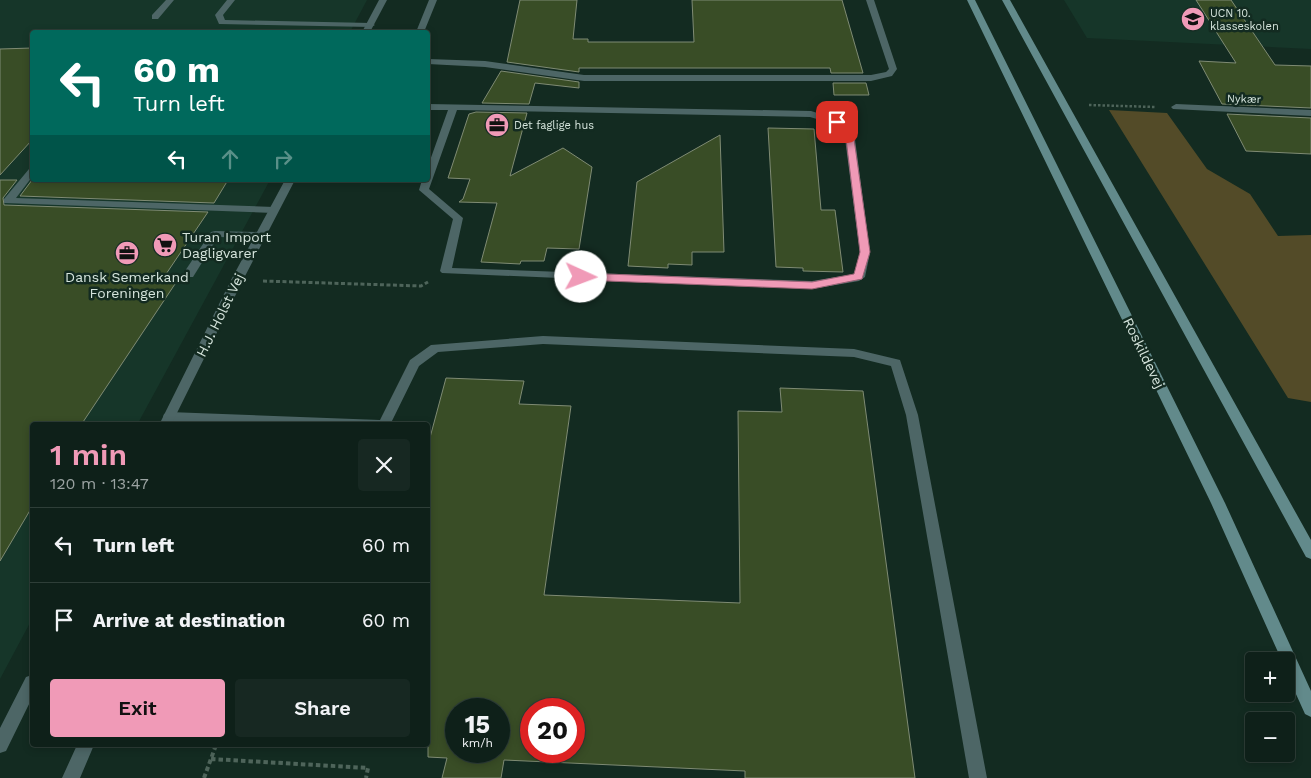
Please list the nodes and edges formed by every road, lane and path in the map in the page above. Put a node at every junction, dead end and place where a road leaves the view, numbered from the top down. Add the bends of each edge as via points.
1 (170, 0) edge
2 (231, 0) edge
3 (383, 0) edge
4 (433, 0) edge
5 (870, 0) edge
6 (971, 0) edge
7 (1006, 0) edge
8 (155, 17) dead end
9 (368, 28) edge
10 (421, 30) edge
11 (430, 62) edge
12 (1064, 105) junction
13 (430, 107) edge
14 (1176, 107) joint
15 (453, 108) junction
16 (1311, 113) edge
17 (430, 172) edge
18 (30, 174) edge
19 (289, 182) edge
20 (426, 182) edge
21 (274, 210) junction
22 (260, 235) junction
23 (446, 272) junction
24 (189, 274) dead end
25 (237, 280) junction
26 (167, 421) edge
27 (233, 422) edge
28 (384, 422) edge
29 (1311, 553) edge
30 (30, 686) edge
31 (1311, 709) edge
32 (0, 745) edge
33 (85, 747) edge
34 (215, 747) edge
35 (211, 759) junction
36 (71, 778) edge
37 (204, 778) edge
38 (366, 778) edge
39 (978, 778) edge

1 - 8 street
2 - 9 street via 219,15 222,22
3 - 9 street
4 - 10 street
5 - 11 street via 893,69 889,74 871,78 584,78 485,64
6 - 31 main road, Roskildevej via 1214,494
7 - 12 main road
12 - 14 path
12 - 29 main road
13 - 15 street
14 - 16 street, Nykær
15 - 17 street
15 - 23 street via 811,114 837,122 850,139 865,252 859,277 812,286
18 - 21 street via 8,201
19 - 21 street, H.J. Holst Vej
20 - 23 street via 424,190 458,218
21 - 22 street, H.J. Holst Vej
22 - 24 street via 215,234
22 - 25 street, H.J. Holst Vej
23 - 25 path via 421,286
25 - 26 street, H.J. Holst Vej
26 - 27 street
28 - 39 street via 414,363 435,348 543,340 854,353 896,363 912,415
30 - 32 street
33 - 36 street
34 - 35 path
35 - 37 path
35 - 38 path via 368,768

